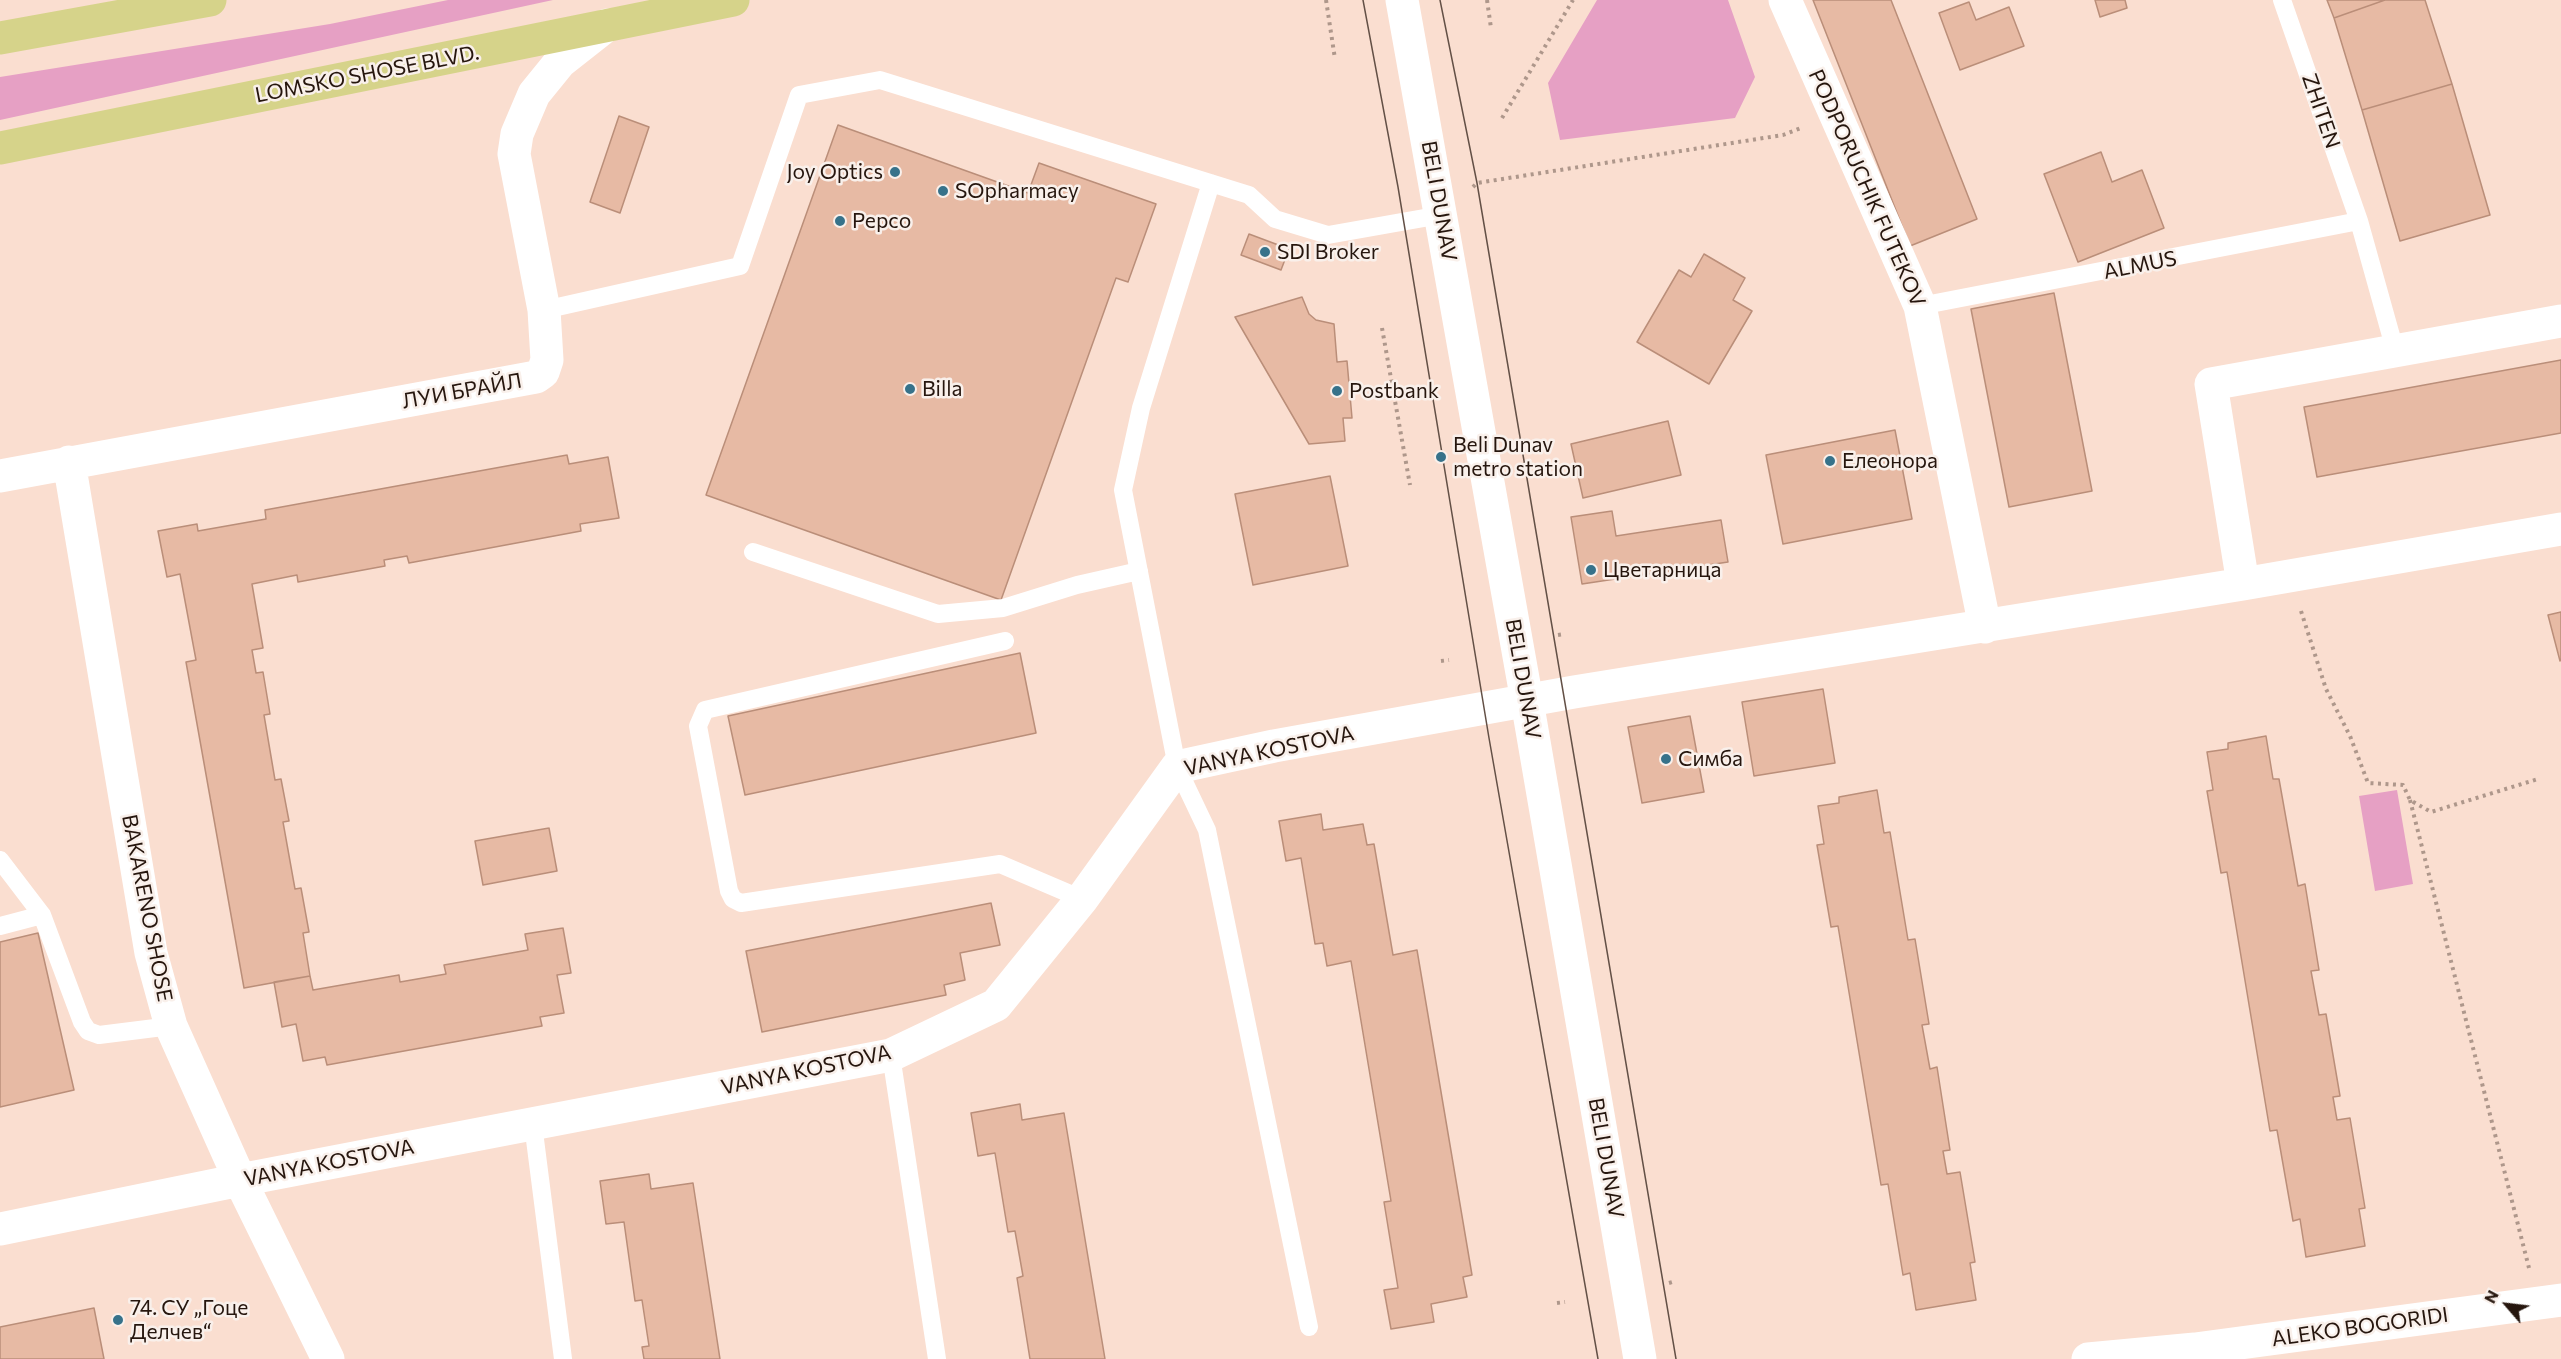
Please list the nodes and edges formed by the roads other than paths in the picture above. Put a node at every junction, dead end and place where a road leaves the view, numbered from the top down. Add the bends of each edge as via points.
1 (210, 0) edge
2 (733, 0) edge
3 (1402, 0) edge
4 (1785, 0) edge
5 (2283, 0) edge
6 (607, 26) junction
7 (0, 38) edge
8 (0, 148) edge
9 (1211, 183) junction
10 (1442, 215) junction
11 (2359, 221) junction
12 (1920, 306) junction
13 (544, 310) junction
14 (2561, 321) edge
15 (2395, 350) junction
16 (69, 462) junction
17 (0, 476) edge
18 (2561, 529) edge
19 (753, 552) dead end
20 (1139, 571) junction
21 (2243, 584) junction
22 (1985, 627) junction
23 (1005, 641) dead end
24 (1527, 701) junction
25 (1177, 767) junction
26 (0, 860) edge
27 (1082, 899) junction
28 (42, 915) junction
29 (0, 926) edge
30 (171, 1026) junction
31 (891, 1055) junction
32 (533, 1124) junction
33 (240, 1180) junction
34 (0, 1229) edge
35 (2550, 1302) edge
36 (1309, 1327) dead end
37 (328, 1359) edge
38 (563, 1359) edge
39 (938, 1359) edge
40 (1640, 1359) edge
41 (2088, 1359) edge

1 - 7 main road
2 - 6 main road, LOMSKO SHOSE BLVD.
3 - 10 street, BELI DUNAV
4 - 12 street, PODPORUCHIK FUTEKOV
5 - 11 lane, ZHITEN
6 - 8 main road, LOMSKO SHOSE BLVD.
6 - 13 street, ЛУИ БРАЙЛ via 560,62 534,94 517,134 514,154
9 - 10 lane via 1249,195 1275,219 1328,235
9 - 13 lane via 880,80 799,95 740,266
9 - 20 lane via 1141,408 1123,490
10 - 24 street, BELI DUNAV
11 - 12 lane, ALMUS
11 - 15 lane, ZHITEN
12 - 22 street, PODPORUCHIK FUTEKOV
13 - 16 street, ЛУИ БРАЙЛ via 547,360 543,372 536,377
14 - 15 street
15 - 21 street via 2211,384
16 - 17 street, ЛУИ БРАЙЛ
16 - 30 street, BAKARENO SHOSE via 151,953
18 - 21 street, VANYA KOSTOVA
19 - 20 lane via 938,614 1003,608
20 - 25 lane
21 - 22 street, VANYA KOSTOVA
22 - 24 street, VANYA KOSTOVA
23 - 27 lane via 705,710 698,726 729,891 741,903 1000,864
24 - 25 street, VANYA KOSTOVA
24 - 40 street, BELI DUNAV
25 - 27 street, VANYA KOSTOVA
25 - 36 lane via 1207,830
26 - 28 lane
27 - 31 street, VANYA KOSTOVA via 996,1005
28 - 29 lane
28 - 30 lane via 88,1031 99,1035
30 - 33 street, BAKARENO SHOSE
31 - 32 street, VANYA KOSTOVA
31 - 39 lane
32 - 33 street, VANYA KOSTOVA
32 - 38 lane
33 - 34 street, VANYA KOSTOVA
33 - 37 street, BAKARENO SHOSE
35 - 41 street, ALEKO BOGORIDI via 2195,1349

